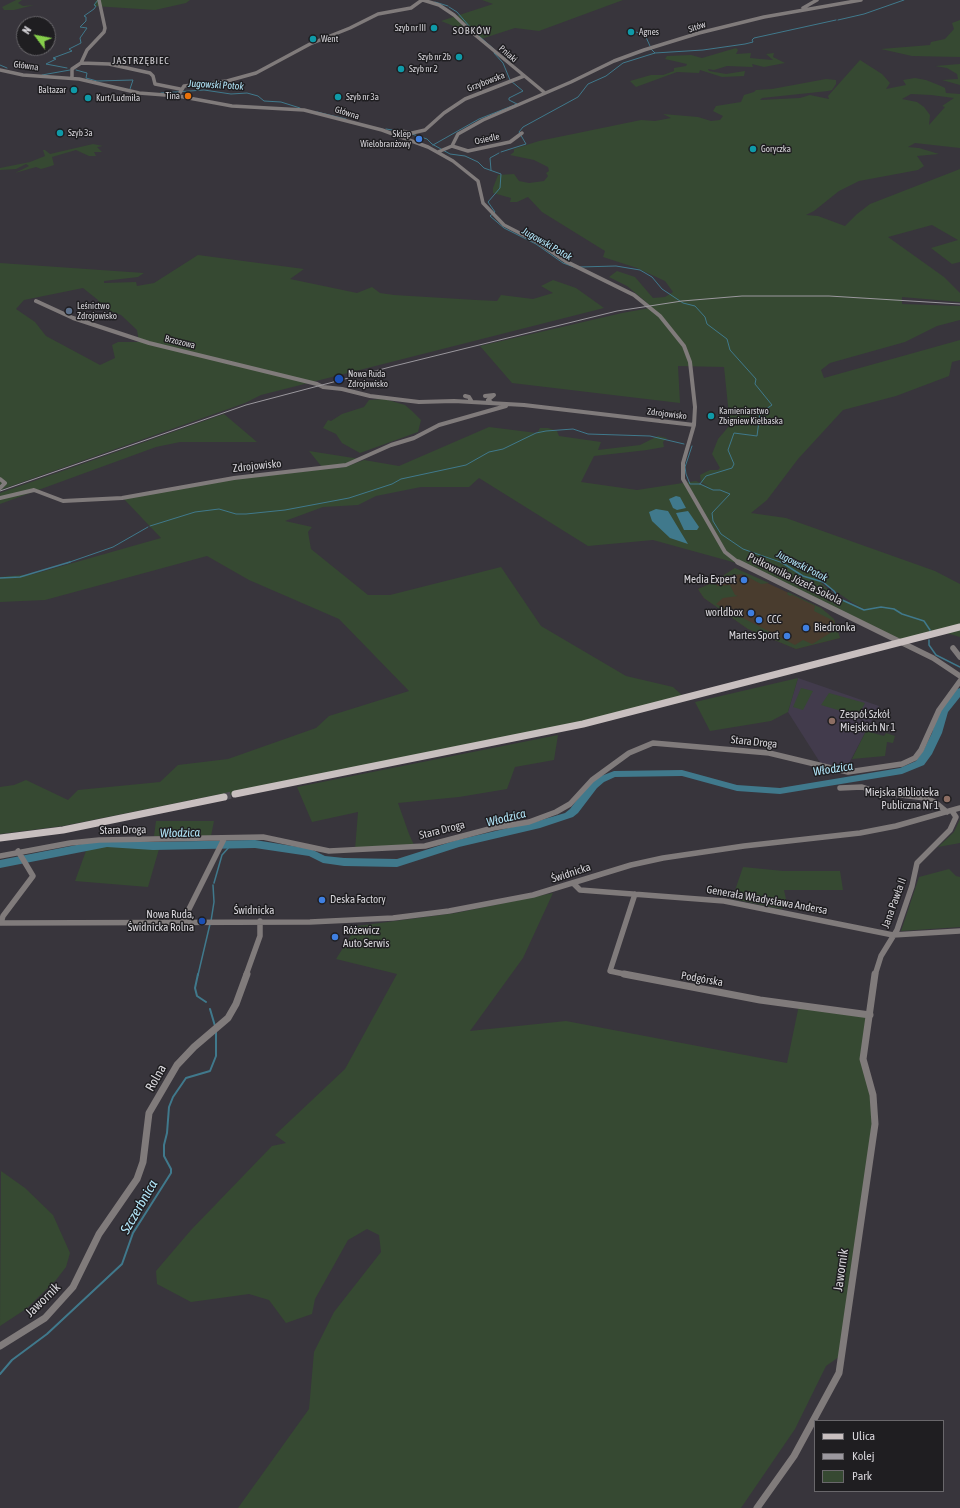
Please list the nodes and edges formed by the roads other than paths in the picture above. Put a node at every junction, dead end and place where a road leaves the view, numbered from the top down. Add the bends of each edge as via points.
1 (99, 0) edge
2 (422, 0) edge
3 (817, 0) edge
4 (861, 0) edge
5 (796, 11) junction
6 (81, 63) junction
7 (0, 70) edge
8 (524, 76) junction
9 (72, 78) junction
10 (179, 92) junction
11 (545, 93) junction
12 (394, 134) junction
13 (521, 134) dead end
14 (452, 146) junction
15 (440, 152) junction
16 (634, 295) joint
17 (36, 301) dead end
18 (323, 387) joint
19 (465, 396) dead end
20 (485, 396) dead end
21 (472, 402) junction
22 (492, 403) junction
23 (509, 405) junction
24 (694, 425) junction
25 (0, 479) edge
26 (0, 488) edge
27 (0, 498) edge
28 (960, 627) edge
29 (901, 643) junction
30 (953, 648) dead end
31 (960, 658) edge
32 (960, 676) edge
33 (960, 681) edge
34 (840, 788) dead end
35 (235, 794) tunnel mouth
36 (224, 797) tunnel mouth
37 (960, 808) edge
38 (949, 812) junction
39 (0, 838) edge
40 (223, 840) junction
41 (19, 852) junction
42 (0, 856) edge
43 (574, 883) junction
44 (635, 894) junction
45 (183, 921) junction
46 (260, 921) junction
47 (1, 922) edge
48 (960, 931) edge
49 (893, 934) junction
50 (870, 1015) junction
51 (87, 1257) joint
52 (0, 1346) edge
53 (814, 1420) edge
54 (814, 1420) edge
55 (758, 1508) edge

1 - 6 street via 104,32 87,50
2 - 8 street, Pniaki via 439,5 454,14
2 - 10 street via 411,8 378,14 310,44 256,73 227,81 194,84
3 - 5 street
4 - 5 street, Sitów
5 - 11 street, Sitów via 716,28 644,50
6 - 9 street via 72,69
6 - 10 street via 109,64 150,73 154,84
7 - 9 street, Główna via 23,75
8 - 11 street, Pniaki
8 - 12 street, Grzybowska via 465,99 425,130 412,133 400,131
9 - 10 street, Główna via 138,94
10 - 12 street, Główna via 232,106 304,110
11 - 14 street via 461,132 454,139
12 - 15 street, Główna
13 - 14 street, Osiedle via 510,142 468,151
14 - 15 street
15 - 16 street, Główna via 478,181 483,203 508,228
16 - 24 street, Zdrojowisko via 660,316 688,354 695,407
17 - 18 street, Brzozowa via 73,318 143,342
18 - 21 street, Zdrojowisko via 419,402
19 - 21 street
20 - 22 street via 494,395 488,400
21 - 22 street, Zdrojowisko
22 - 23 street, Zdrojowisko
23 - 24 street, Zdrojowisko via 539,406
23 - 27 street, Zdrojowisko via 439,425 414,438 346,465 234,478 122,498 63,501 34,490
24 - 29 street, Pułkownika Józefa Sokola via 683,463 683,479 725,552 740,564
25 - 26 street via 5,483
28 - 29 main road
29 - 32 street, Pułkownika Józefa Sokola via 946,665
29 - 35 main road via 583,724
30 - 31 street
33 - 40 street, Stara Droga via 939,710 921,750 915,758 902,764 848,772 769,753 653,743 629,753 592,780 570,804 556,812 529,822 479,831 434,844 329,851 271,838
34 - 38 street via 862,787 877,792 925,798
36 - 39 main road via 63,830
37 - 38 street, Świdnicka
38 - 43 street, Świdnicka via 860,833 663,858
38 - 49 street, Jana Pawła II via 956,817 950,830 917,863 912,886 897,930
40 - 41 street, Stara Droga via 99,840
40 - 45 street
41 - 42 street, Stara Droga
41 - 47 street via 32,873 32,880
43 - 44 street, Generała Władysława Andersa via 580,890
43 - 46 street, Świdnicka via 504,901 393,918 357,921
44 - 49 street, Generała Władysława Andersa via 724,901
44 - 50 street, Podgórska via 610,971 760,1000
45 - 46 street, Świdnicka
45 - 47 street, Świdnicka
46 - 51 street, Rolna via 260,936 232,1011 217,1029 194,1047 177,1065 149,1113 143,1162 137,1179 99,1234
48 - 49 street, Generała Władysława Andersa
49 - 50 street, Jana Pawła II via 876,970
50 - 53 street, Jawornik via 863,1058 873,1095 875,1124 848,1303 843,1354 839,1373
51 - 52 street, Jawornik via 73,1287 56,1308
54 - 55 street, Jawornik via 794,1456

